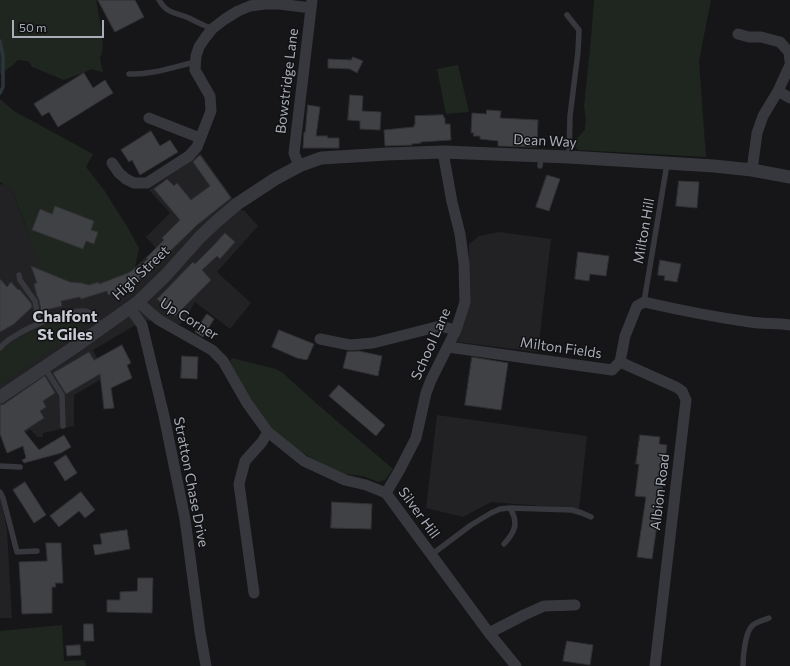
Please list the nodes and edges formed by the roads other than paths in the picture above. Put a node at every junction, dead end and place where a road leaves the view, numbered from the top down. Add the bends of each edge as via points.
1 (159, 0) edge
2 (249, 3) edge
3 (312, 4) edge
4 (567, 15) dead end
5 (212, 29) junction
6 (738, 34) dead end
7 (790, 61) edge
8 (195, 62) junction
9 (790, 65) edge
10 (129, 74) dead end
11 (778, 91) junction
12 (790, 98) edge
13 (149, 118) dead end
14 (200, 138) junction
15 (443, 152) junction
16 (569, 158) junction
17 (112, 163) dead end
18 (667, 164) junction
19 (299, 166) junction
20 (752, 170) junction
21 (790, 177) edge
22 (19, 275) dead end
23 (644, 302) junction
24 (134, 305) junction
25 (39, 323) junction
26 (790, 325) edge
27 (102, 328) junction
28 (456, 330) junction
29 (320, 339) dead end
30 (448, 347) junction
31 (0, 348) edge
32 (223, 361) joint
33 (620, 362) junction
34 (43, 367) junction
35 (0, 397) edge
36 (63, 426) dead end
37 (268, 432) junction
38 (0, 466) edge
39 (20, 467) dead end
40 (0, 492) edge
41 (386, 493) junction
42 (510, 508) junction
43 (591, 517) dead end
44 (504, 544) dead end
45 (37, 551) dead end
46 (431, 555) junction
47 (254, 593) dead end
48 (575, 606) dead end
49 (769, 618) dead end
50 (489, 633) junction
51 (206, 666) edge
52 (516, 666) edge
53 (655, 666) edge
54 (743, 666) edge

1 - 5 lane via 172,13
2 - 3 street
2 - 5 street
3 - 19 street, Bowstridge Lane via 294,153
4 - 16 lane via 578,30
5 - 8 street via 199,47
6 - 7 street via 780,42 789,52
8 - 10 lane
8 - 14 street via 195,70 210,96 211,111
9 - 11 street
11 - 12 street
11 - 20 street via 763,116 757,133
13 - 14 street
14 - 17 street via 197,148 189,156 147,184 134,183 126,179
15 - 16 street, Dean Way via 540,161
15 - 19 street, Dean Way via 321,158
15 - 28 street, School Lane via 464,264 465,302
16 - 18 street, Dean Way
18 - 20 street, Dean Way
18 - 23 lane, Milton Hill
19 - 24 street, High Street via 237,204 217,220
20 - 21 street, Dean Way
22 - 25 lane via 35,302
23 - 26 street via 751,322
23 - 33 street, Milton Fields via 637,306 625,336
24 - 27 street, High Street
24 - 32 street, Up Corner via 212,350
24 - 51 street, Stratton Chase Drive via 142,325 164,416 185,519
25 - 27 lane via 82,310 90,312
25 - 31 lane via 14,336
27 - 34 street, High Street
28 - 29 street via 440,326 373,343 350,345
28 - 30 street, School Lane
30 - 33 street, Milton Fields via 612,370
30 - 41 street, School Lane via 426,393 416,438
32 - 37 street, Silver Hill via 247,403
33 - 53 street, Albion Road via 676,387 682,391 686,400
34 - 35 street, High Street
34 - 36 lane via 62,395
37 - 41 street, Silver Hill via 304,461 345,480
37 - 47 street via 245,461 239,484
38 - 39 lane
40 - 45 lane via 17,552
41 - 46 street, Silver Hill
42 - 43 lane via 572,510
42 - 44 lane via 515,524 512,534
42 - 46 lane via 491,513
46 - 50 street, Silver Hill
48 - 50 street via 544,606
49 - 54 lane via 752,625 749,630
50 - 52 street, Silver Hill

